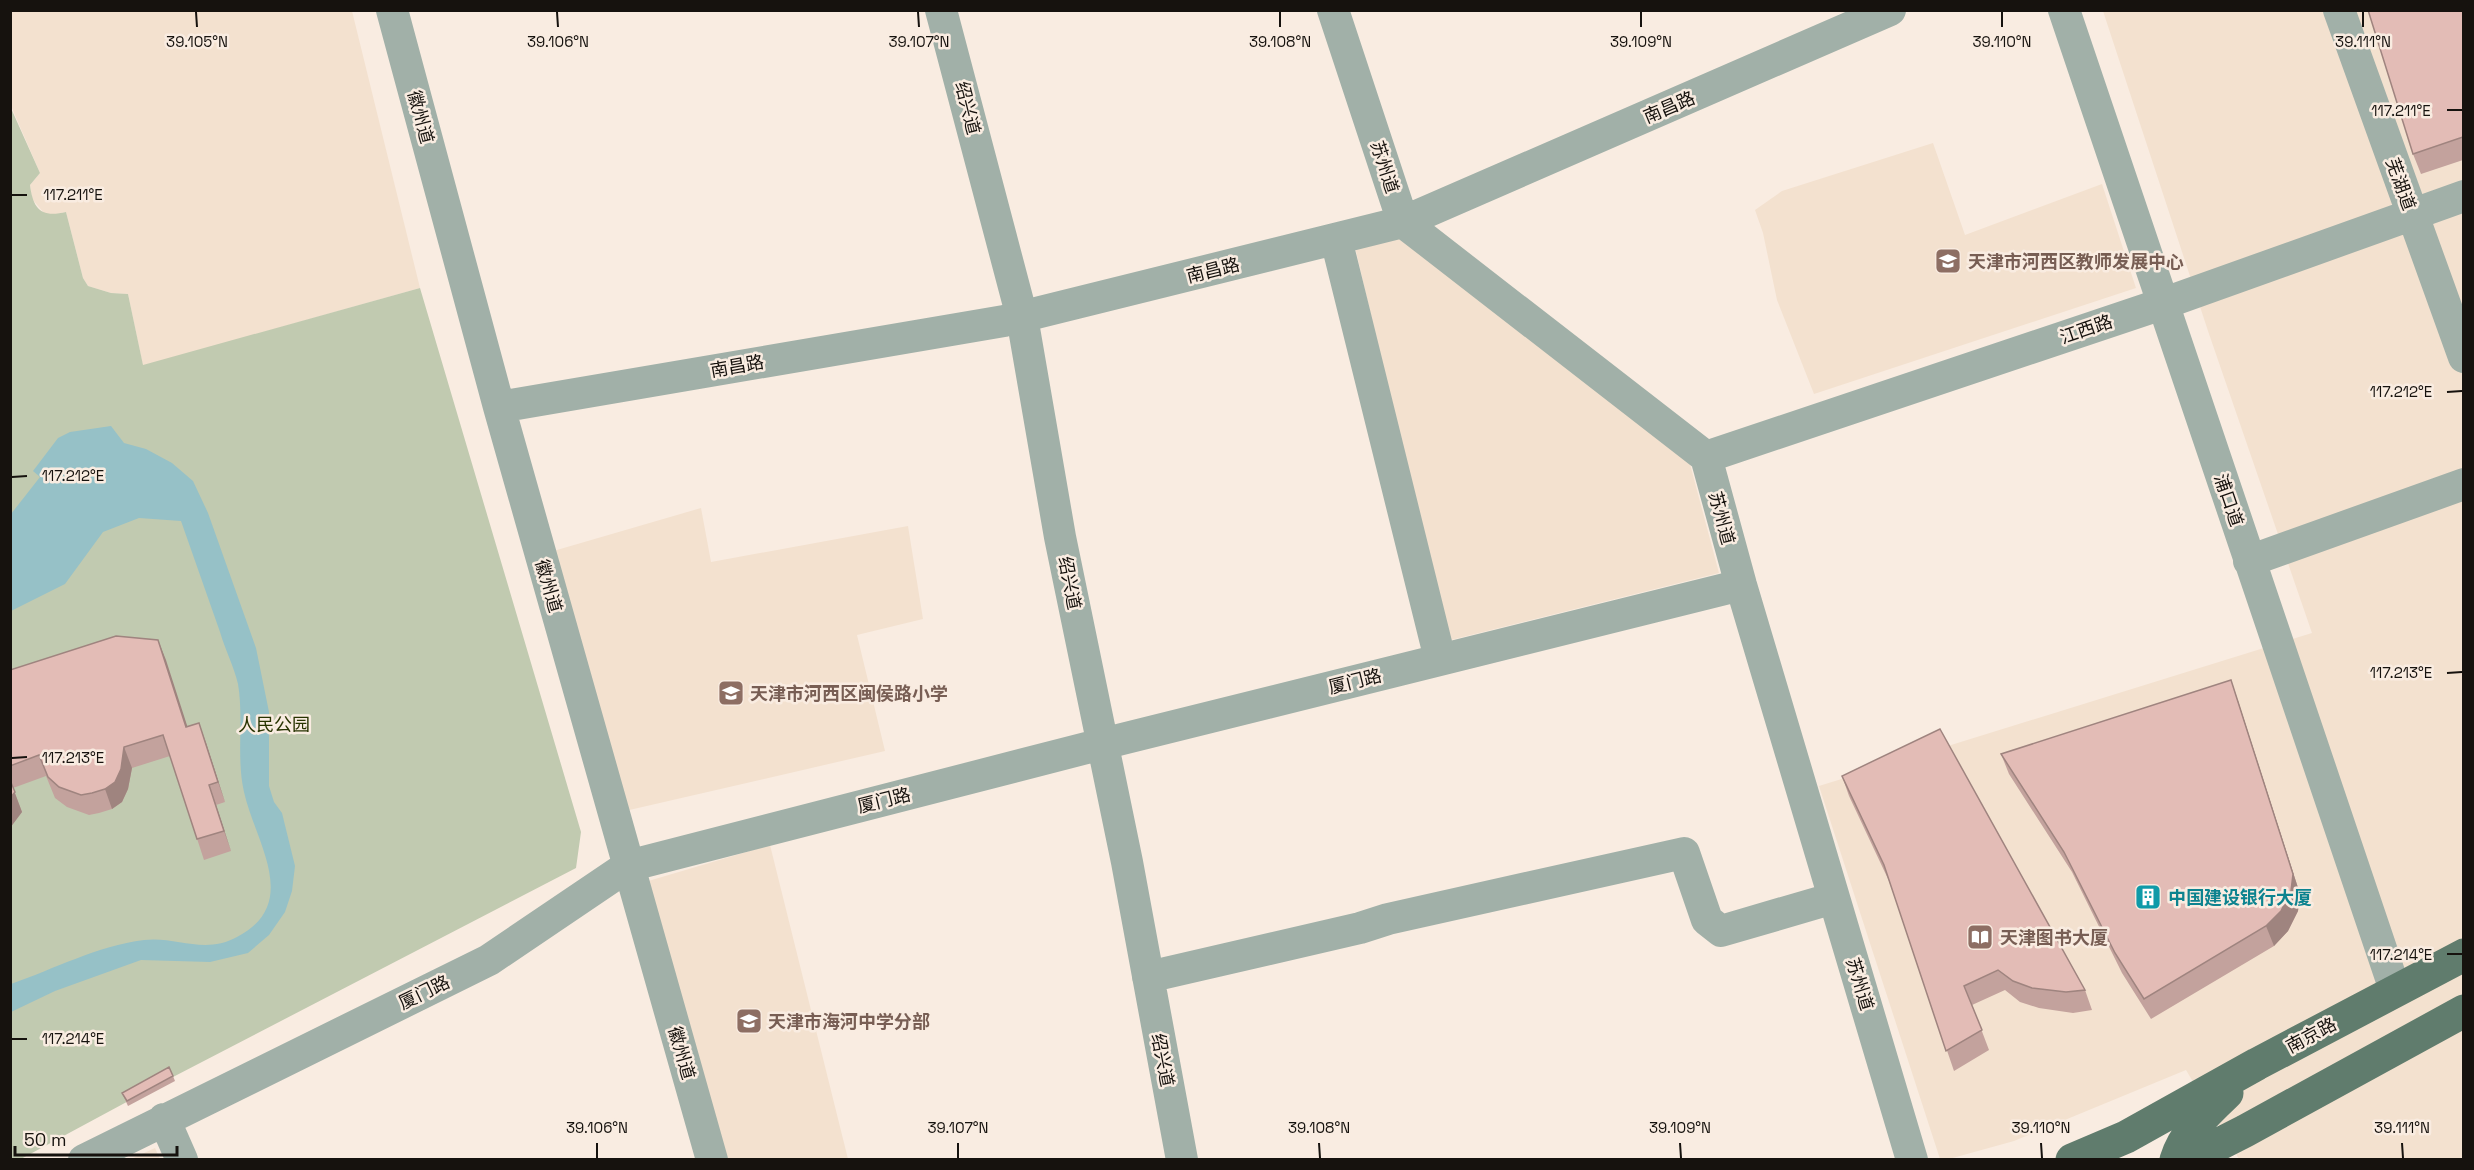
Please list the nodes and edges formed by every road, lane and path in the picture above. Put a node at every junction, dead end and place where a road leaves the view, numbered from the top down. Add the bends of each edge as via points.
1 (392, 10) edge
2 (924, 10) edge
3 (941, 10) edge
4 (1333, 10) edge
5 (1890, 10) edge
6 (2064, 10) edge
7 (2339, 10) edge
8 (2463, 196) edge
9 (2412, 215) junction
10 (1404, 222) junction
11 (1336, 239) junction
12 (2162, 304) junction
13 (1013, 319) junction
14 (2463, 357) edge
15 (499, 407) junction
16 (1706, 457) junction
17 (2463, 484) edge
18 (2249, 561) junction
19 (1741, 585) junction
20 (1440, 660) junction
21 (1093, 746) junction
22 (628, 866) junction
23 (1834, 898) junction
24 (2463, 955) edge
25 (1148, 976) junction
26 (2395, 990) junction
27 (2463, 1011) edge
28 (2257, 1064) junction
29 (2281, 1110) junction
30 (2161, 1118) junction
31 (164, 1119) junction
32 (2132, 1148) edge
33 (2181, 1157) edge
34 (84, 1160) edge
35 (182, 1160) edge
36 (712, 1160) edge
37 (1164, 1160) edge
38 (1182, 1160) edge
39 (1912, 1160) edge
40 (2072, 1160) edge
41 (2240, 1160) edge

1 - 15 street, 徽州道
2 - 13 street, 绍兴道
3 - 13 street, 绍兴道
4 - 10 street, 苏州道
5 - 10 street, 南昌路
6 - 12 street, 浦口道
7 - 9 street, 芜湖道
8 - 9 street, 江西路
9 - 12 street, 江西路
9 - 14 street, 芜湖道
10 - 11 street, 南昌路
10 - 16 street
11 - 13 street, 南昌路
11 - 20 street
12 - 16 street, 江西路
12 - 18 street, 浦口道
13 - 15 street, 南昌路
13 - 21 street, 绍兴道 via 1060,537
15 - 22 street, 徽州道
16 - 19 street, 苏州道
17 - 18 street
18 - 26 street, 浦口道
19 - 20 street, 厦门路
19 - 23 street, 苏州道
20 - 21 street, 厦门路
21 - 22 street, 厦门路
21 - 25 street, 绍兴道
21 - 37 street, 绍兴道
22 - 31 street, 厦门路 via 489,960
22 - 36 street, 徽州道
23 - 25 street via 1721,931 1707,920 1684,854
23 - 39 street, 苏州道
24 - 26 main road, 南京路
25 - 38 street, 绍兴道
26 - 28 main road, 南京路
27 - 29 main road
28 - 30 main road, 南京路
28 - 33 main road via 2199,1121
29 - 33 main road via 2246,1131
29 - 41 main road via 2263,1127
30 - 32 main road, 南京路
30 - 33 main road
31 - 34 street, 厦门路
31 - 35 street
32 - 40 main road, 南京路

